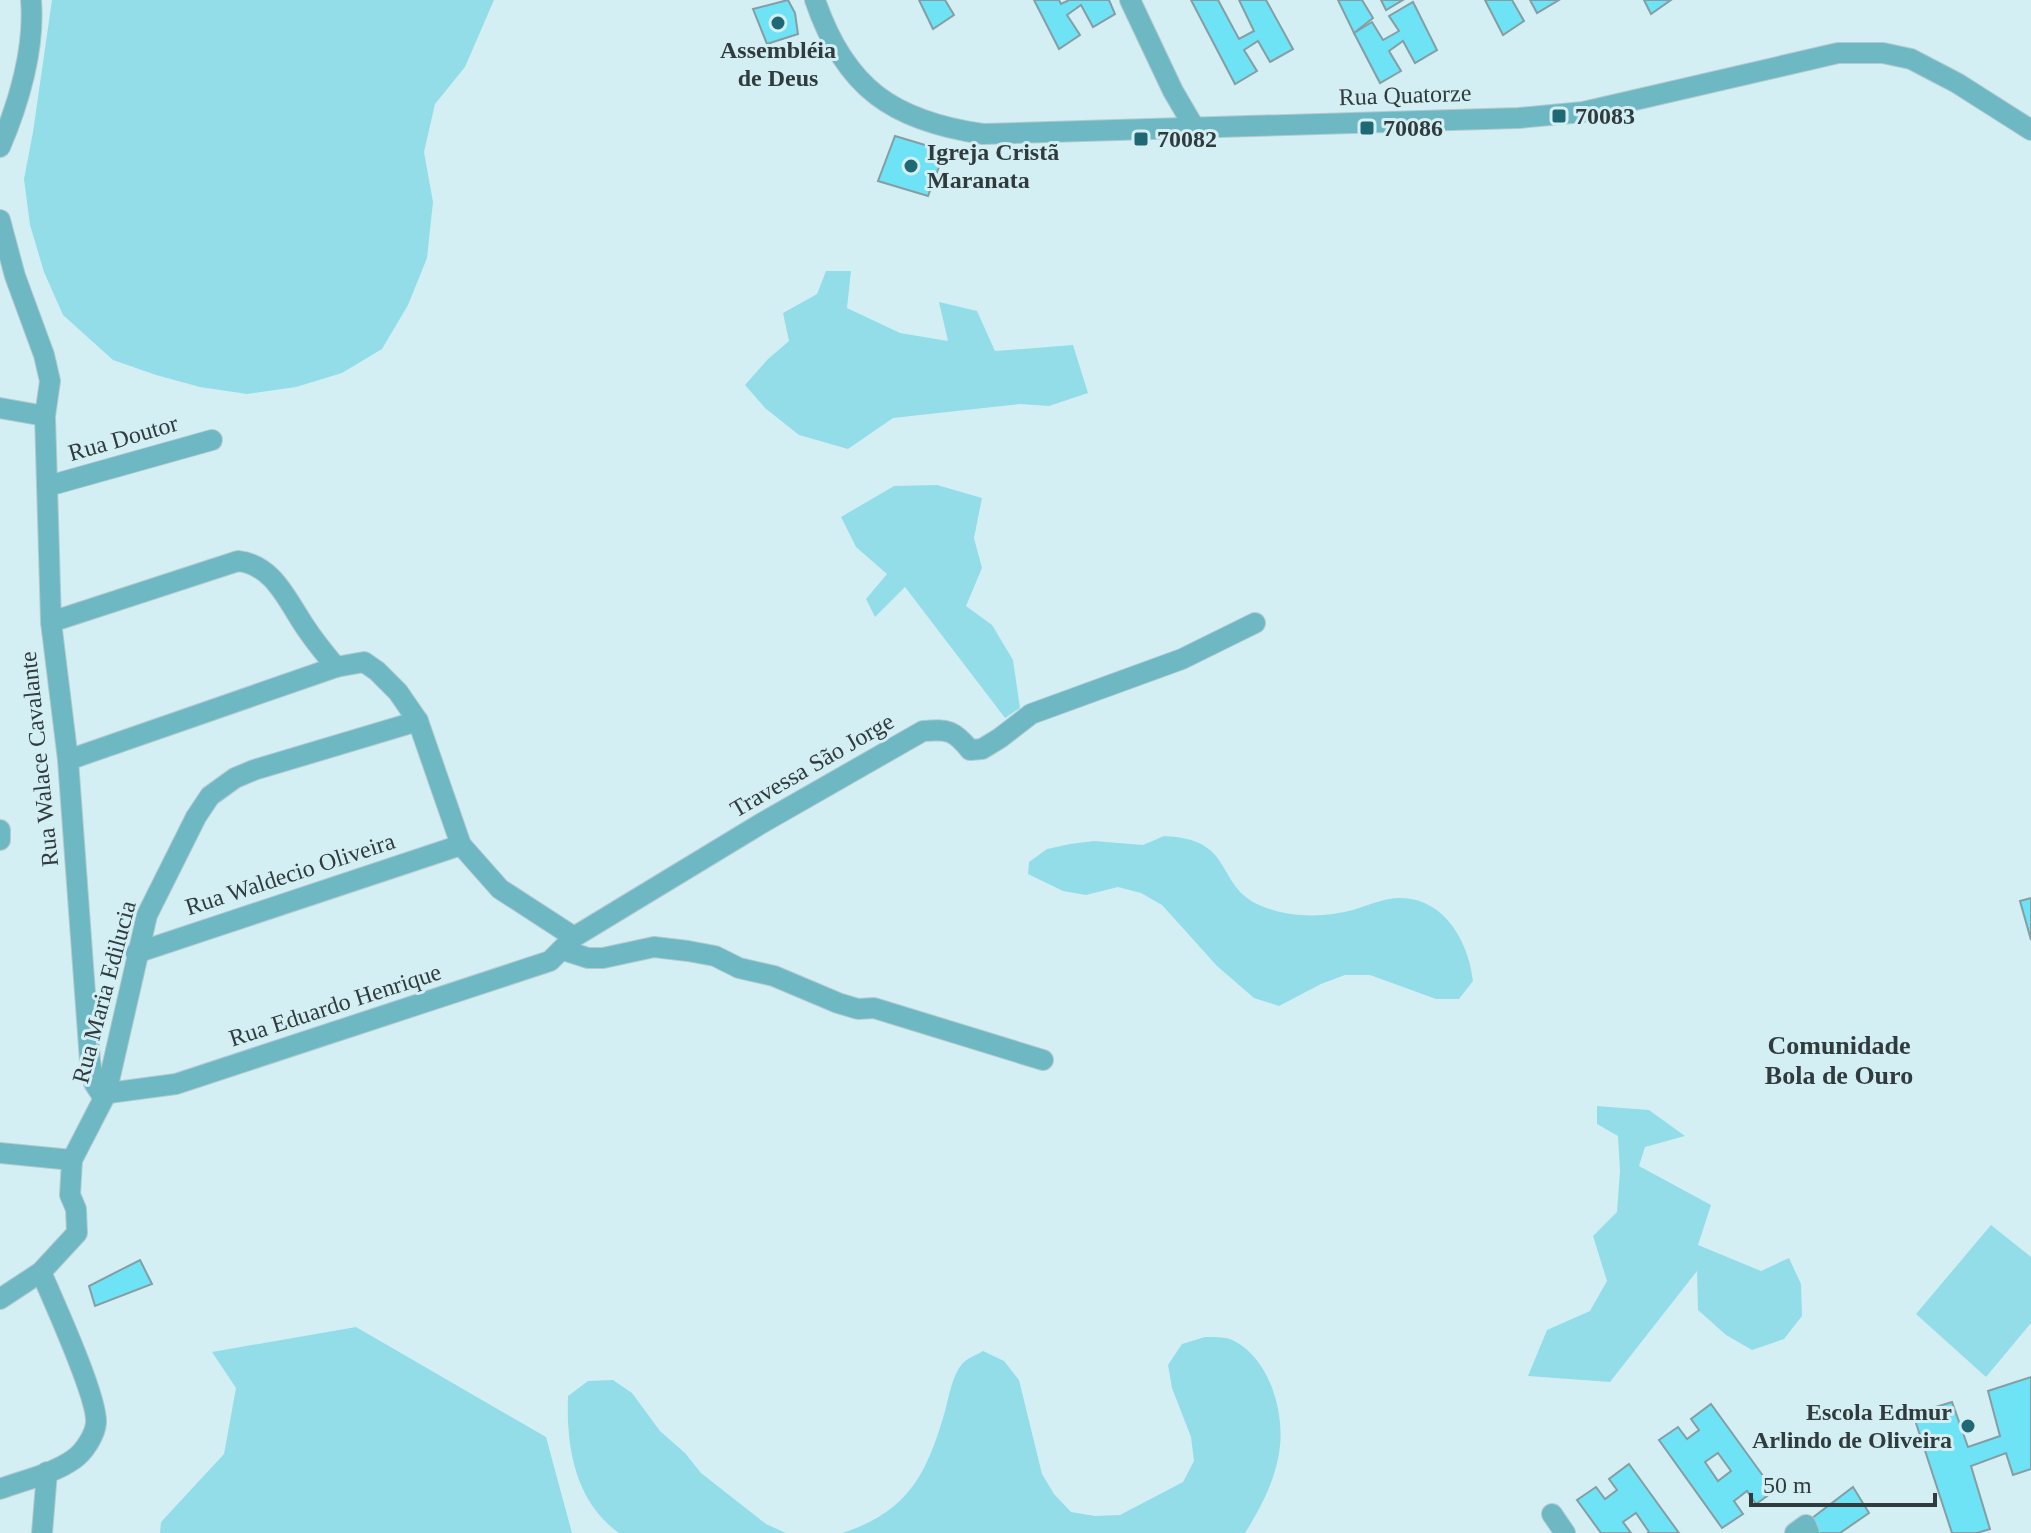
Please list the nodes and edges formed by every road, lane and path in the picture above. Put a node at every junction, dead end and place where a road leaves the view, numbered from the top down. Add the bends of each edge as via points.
1 (31, 0) edge
2 (815, 0) edge
3 (1130, 0) edge
4 (6, 118) edge
5 (1194, 127) junction
6 (2031, 130) edge
7 (0, 147) edge
8 (0, 220) edge
9 (0, 408) edge
10 (45, 416) junction
11 (212, 440) dead end
12 (48, 486) junction
13 (51, 622) junction
14 (1255, 623) dead end
15 (336, 667) junction
16 (418, 721) junction
17 (68, 760) junction
18 (0, 830) edge
19 (0, 840) edge
20 (461, 845) junction
21 (568, 944) junction
22 (136, 953) junction
23 (1043, 1060) dead end
24 (103, 1094) junction
25 (0, 1153) edge
26 (72, 1160) junction
27 (41, 1272) junction
28 (0, 1299) edge
29 (47, 1472) junction
30 (0, 1489) edge
31 (1552, 1514) dead end
32 (42, 1533) edge
33 (1565, 1533) edge
34 (1795, 1533) edge
35 (1809, 1533) edge

1 - 4 street via 27,58
2 - 5 street, Rua Quatorze via 850,71 874,95 908,116 983,134
3 - 5 street
4 - 7 street
5 - 6 street, Rua Quatorze via 1583,112 1838,53 1883,53 1911,59 1946,77
8 - 10 street, Rua Walace Cavalante via 48,369
9 - 10 street
10 - 12 street, Rua Walace Cavalante
11 - 12 street, Rua Doutor
12 - 13 street, Rua Walace Cavalante
13 - 15 street via 238,561 254,563 292,602
13 - 17 street, Rua Walace Cavalante
14 - 21 street, Travessa São Jorge via 1182,659 1031,714 982,749 970,750 946,729 923,731
15 - 16 street via 364,662 398,692
15 - 17 street
16 - 20 street
16 - 22 street, Rua Maria Edilucia via 254,770 222,786 196,817 147,915
17 - 24 street, Rua Walace Cavalante via 90,1061 94,1083
18 - 19 street
20 - 21 street via 500,889
20 - 22 street, Rua Waldecio Oliveira
21 - 23 street via 588,958 654,947 715,956 838,1003 874,1008
21 - 24 street, Rua Eduardo Henrique via 550,961 190,1080
22 - 24 street, Rua Maria Edilucia
24 - 26 street, Rua Maria Edilucia
25 - 26 street
26 - 27 street, Rua Maria Edilucia via 70,1195 77,1233
27 - 28 street, Rua Maria Edilucia
27 - 29 street via 96,1421 76,1458
29 - 30 street
29 - 32 street
31 - 33 street
34 - 35 street via 1806,1525

